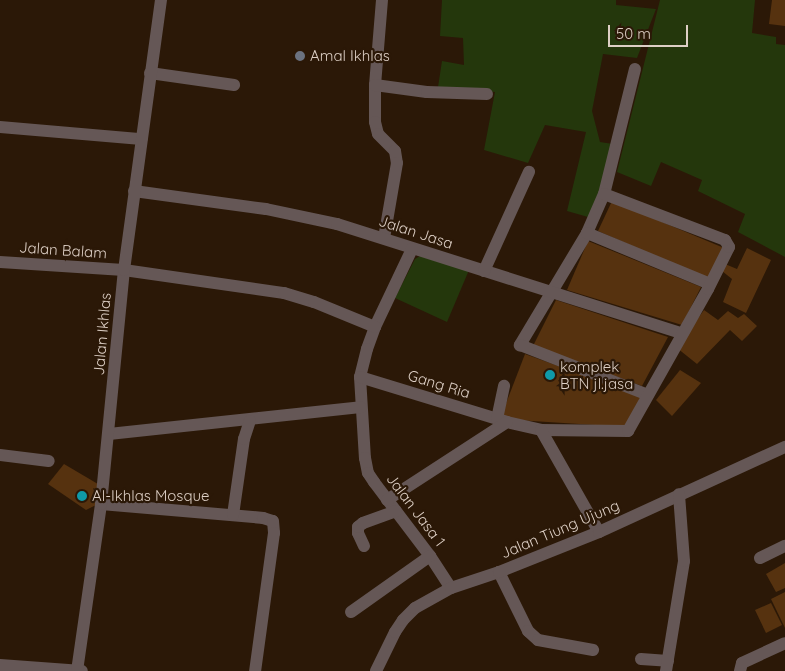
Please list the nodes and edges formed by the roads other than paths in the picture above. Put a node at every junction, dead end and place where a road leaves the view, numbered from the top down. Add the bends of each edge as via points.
1 (161, 0) edge
2 (382, 0) edge
3 (635, 70) dead end
4 (150, 73) junction
5 (234, 84) dead end
6 (375, 85) junction
7 (487, 94) dead end
8 (0, 126) edge
9 (141, 139) junction
10 (529, 172) dead end
11 (134, 192) junction
12 (604, 194) junction
13 (587, 233) junction
14 (384, 238) junction
15 (412, 249) junction
16 (0, 262) edge
17 (124, 270) junction
18 (484, 271) junction
19 (710, 284) junction
20 (552, 292) junction
21 (375, 327) junction
22 (681, 334) junction
23 (360, 377) junction
24 (504, 386) dead end
25 (648, 395) junction
26 (361, 407) junction
27 (250, 420) junction
28 (502, 420) junction
29 (541, 430) junction
30 (109, 434) junction
31 (785, 447) edge
32 (0, 455) edge
33 (49, 460) dead end
34 (680, 494) junction
35 (387, 500) junction
36 (102, 504) junction
37 (396, 511) junction
38 (233, 515) junction
39 (599, 532) junction
40 (364, 546) dead end
41 (785, 546) edge
42 (430, 556) junction
43 (760, 558) dead end
44 (499, 572) junction
45 (451, 588) junction
46 (351, 612) dead end
47 (785, 643) edge
48 (593, 650) dead end
49 (641, 659) dead end
50 (0, 665) edge
51 (667, 666) edge
52 (13, 669) edge
53 (77, 671) edge
54 (82, 671) edge
55 (255, 671) edge
56 (376, 671) edge
57 (740, 671) edge

1 - 4 street, Jalan Ikhlas
2 - 6 street
3 - 12 street
4 - 5 street
4 - 9 street, Jalan Ikhlas
6 - 7 street via 428,92
6 - 14 street via 378,134 391,144 397,163
8 - 9 street
9 - 11 street, Jalan Ikhlas
10 - 18 street
11 - 14 street, Jalan Jasa via 266,209
11 - 17 street, Jalan Ikhlas
12 - 13 street
12 - 19 street via 725,240 729,247
13 - 19 street
13 - 20 street
14 - 15 street, Jalan Jasa
15 - 18 street, Jalan Jasa
15 - 21 street, Jalan Jasa 1
16 - 17 street, Jalan Balam
17 - 21 street, Jalan Balam via 284,293
17 - 30 street, Jalan Ikhlas
18 - 20 street, Jalan Jasa
19 - 22 street
20 - 22 street, Jalan Jasa
20 - 25 street via 520,345
21 - 23 street, Jalan Jasa 1
22 - 25 street
23 - 26 street, Jalan Jasa 1
23 - 28 street, Gang Ria
24 - 28 street
25 - 29 street, Gang Ria via 628,431
26 - 27 street
26 - 35 street, Jalan Jasa 1 via 368,473
27 - 30 street
27 - 38 street via 244,439
28 - 29 street, Gang Ria
28 - 35 street
29 - 39 street
30 - 36 street, Jalan Ikhlas
31 - 34 street, Jalan Tiung Ujung
32 - 33 street
34 - 39 street, Jalan Tiung Ujung
34 - 51 street via 684,561
35 - 37 street, Jalan Jasa 1
36 - 38 street
36 - 53 street, Jalan Ikhlas
37 - 40 street via 358,527
37 - 42 street, Jalan Jasa 1
38 - 55 street via 269,519 275,524
39 - 44 street, Jalan Tiung Ujung
41 - 43 street
42 - 45 street, Jalan Jasa 1
42 - 46 street
44 - 45 street, Jalan Tiung Ujung
44 - 48 street via 528,631 538,640
45 - 56 street, Jalan Tiung Ujung via 415,608 403,620
47 - 57 street via 742,663
49 - 51 street
50 - 52 street
52 - 53 street
53 - 54 street

